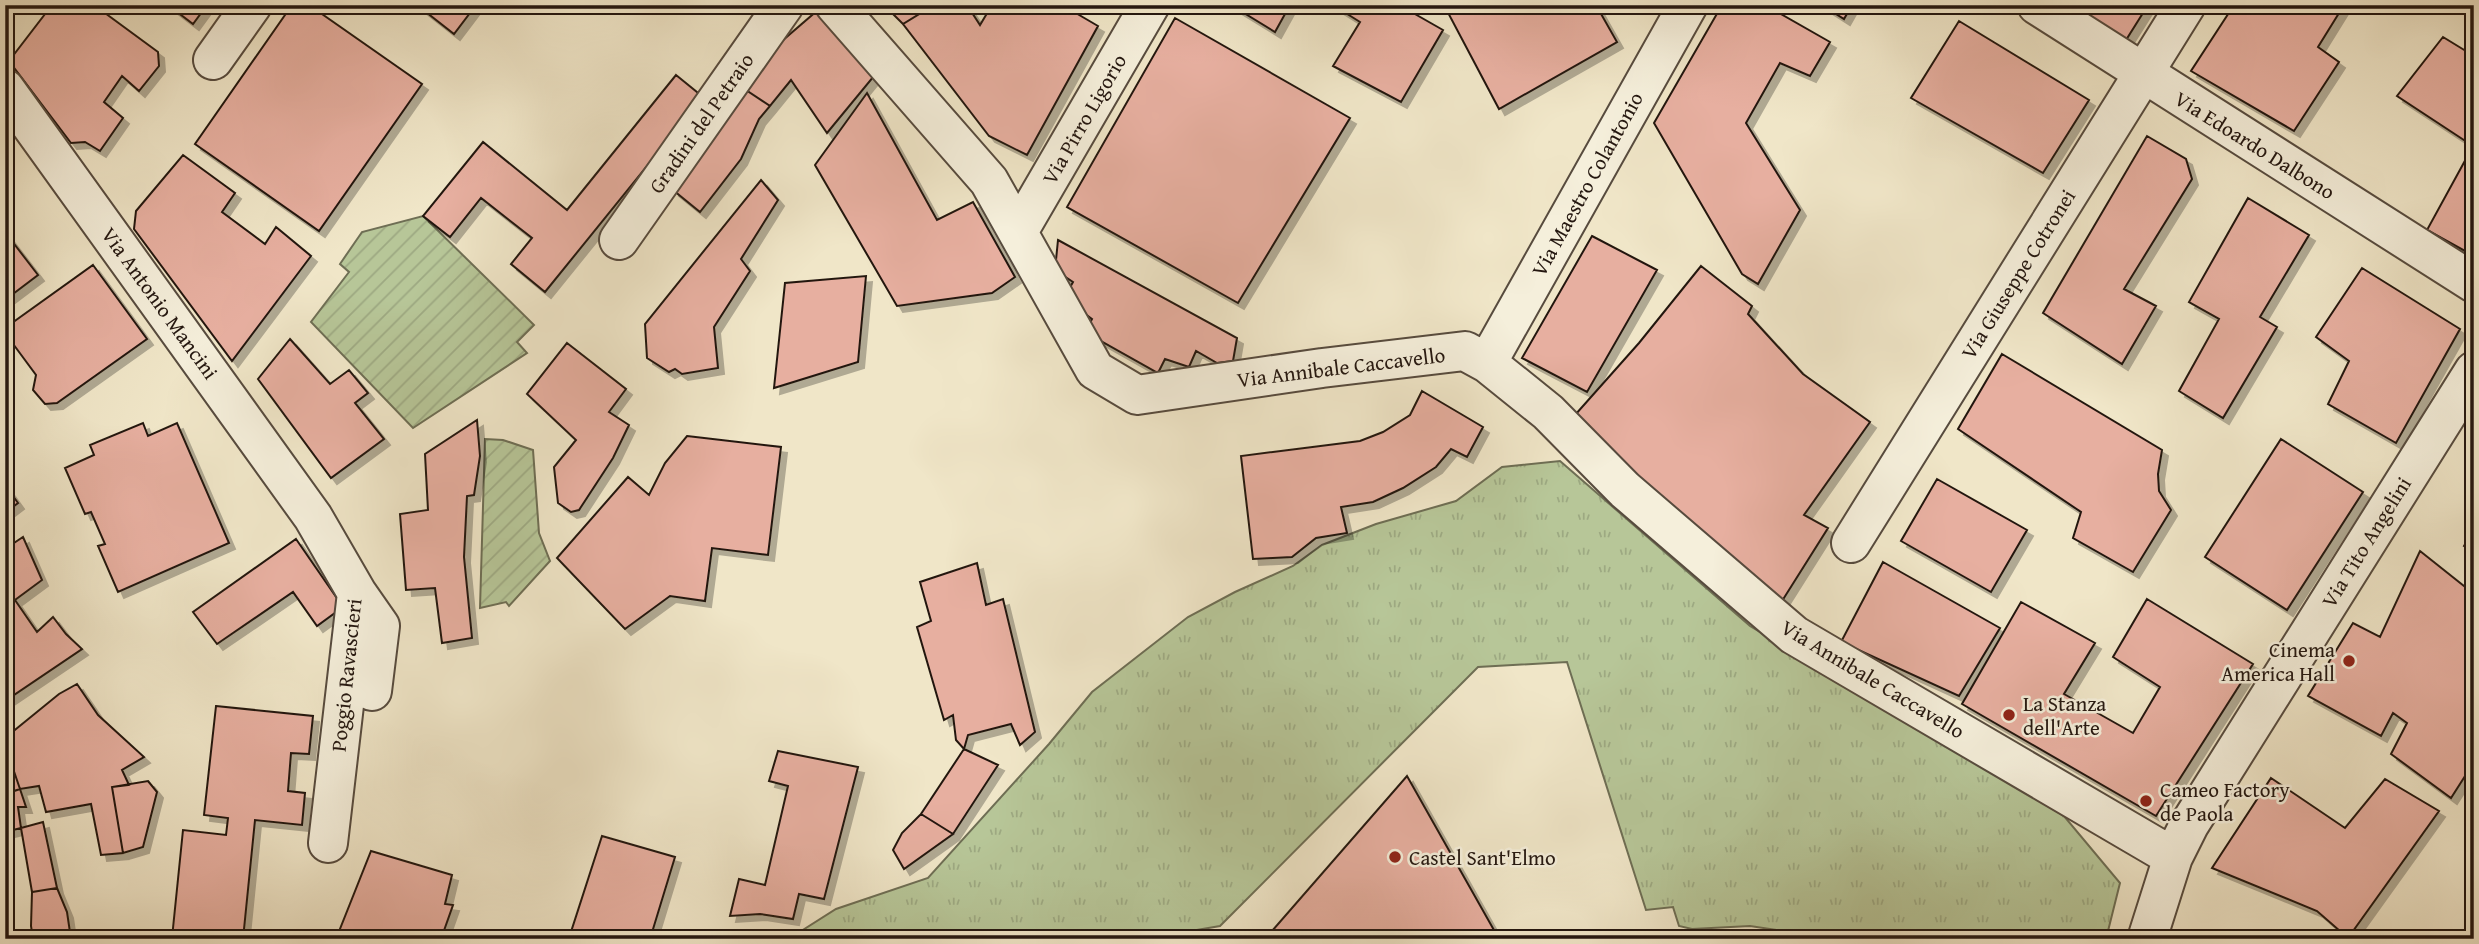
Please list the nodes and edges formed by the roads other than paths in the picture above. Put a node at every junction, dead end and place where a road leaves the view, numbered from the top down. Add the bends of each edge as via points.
1 (252, 5) edge
2 (783, 5) edge
3 (835, 5) edge
4 (1150, 5) edge
5 (1688, 5) edge
6 (2037, 5) edge
7 (2186, 5) edge
8 (213, 60) dead end
9 (2143, 74) junction
10 (5, 89) edge
11 (1018, 232) junction
12 (619, 240) dead end
13 (2474, 283) edge
14 (1487, 363) junction
15 (2474, 371) edge
16 (313, 517) joint
17 (1851, 543) dead end
18 (340, 846) dead end
19 (2173, 857) junction
20 (2147, 939) edge

1 - 8 street
2 - 12 street, Gradini del Petraio
3 - 11 street, Via Annibale Caccavello via 989,181
4 - 11 street, Via Pirro Ligorio
5 - 14 street, Via Maestro Colantonio
6 - 9 street, Via Edoardo Dalbono
7 - 9 street, Via Giuseppe Cotronei
9 - 13 street, Via Edoardo Dalbono
9 - 17 street, Via Giuseppe Cotronei
10 - 16 street, Via Antonio Mancini
11 - 14 street, Via Annibale Caccavello via 1095,370 1136,395 1465,351
14 - 19 street, Via Annibale Caccavello via 1548,412 1625,490 1794,635
15 - 19 street, Via Tito Angelini
16 - 18 street, Poggio Ravascieri via 357,593
19 - 20 street, Via Tito Angelini

